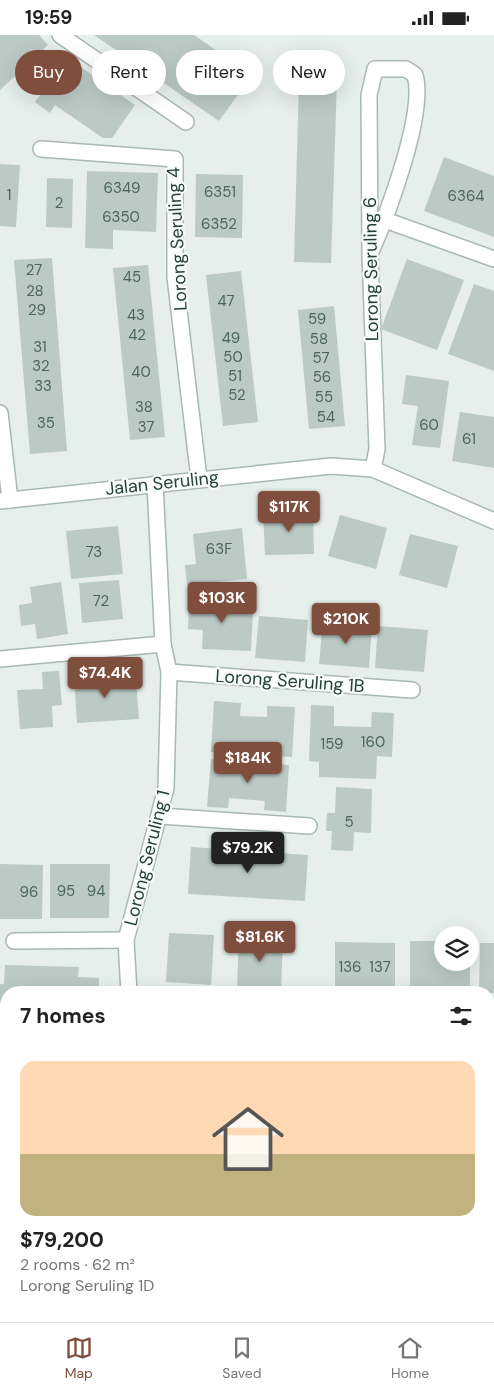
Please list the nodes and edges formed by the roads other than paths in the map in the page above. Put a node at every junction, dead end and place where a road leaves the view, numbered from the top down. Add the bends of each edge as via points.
1 (60, 35) edge
2 (186, 122) dead end
3 (42, 149) dead end
4 (385, 220) junction
5 (370, 254) junction
6 (494, 259) edge
7 (0, 413) edge
8 (373, 469) junction
9 (199, 479) junction
10 (155, 485) junction
11 (5, 501) edge
12 (494, 521) edge
13 (163, 644) junction
14 (0, 659) edge
15 (169, 672) junction
16 (412, 690) dead end
17 (160, 816) junction
18 (308, 826) dead end
19 (126, 940) junction
20 (14, 941) dead end
21 (129, 986) edge

1 - 2 street
3 - 9 street, Lorong Seruling 4 via 176,159 176,277
4 - 5 street
4 - 5 street, Lorong Seruling 6 via 417,109 415,75 406,69 375,69 369,95
4 - 6 street
5 - 8 street, Lorong Seruling 6 via 377,449
7 - 11 street
8 - 9 street, Jalan Seruling via 331,466
8 - 12 street, Jalan Seruling
9 - 10 street, Jalan Seruling
10 - 11 street, Jalan Seruling
10 - 13 street, Lorong Seruling 1
13 - 14 street
13 - 15 street, Lorong Seruling 1
15 - 16 street, Lorong Seruling 1B
15 - 17 street, Lorong Seruling 1 via 166,788
17 - 18 street
17 - 19 street, Lorong Seruling 1
19 - 20 street
19 - 21 street, Lorong Seruling 1

